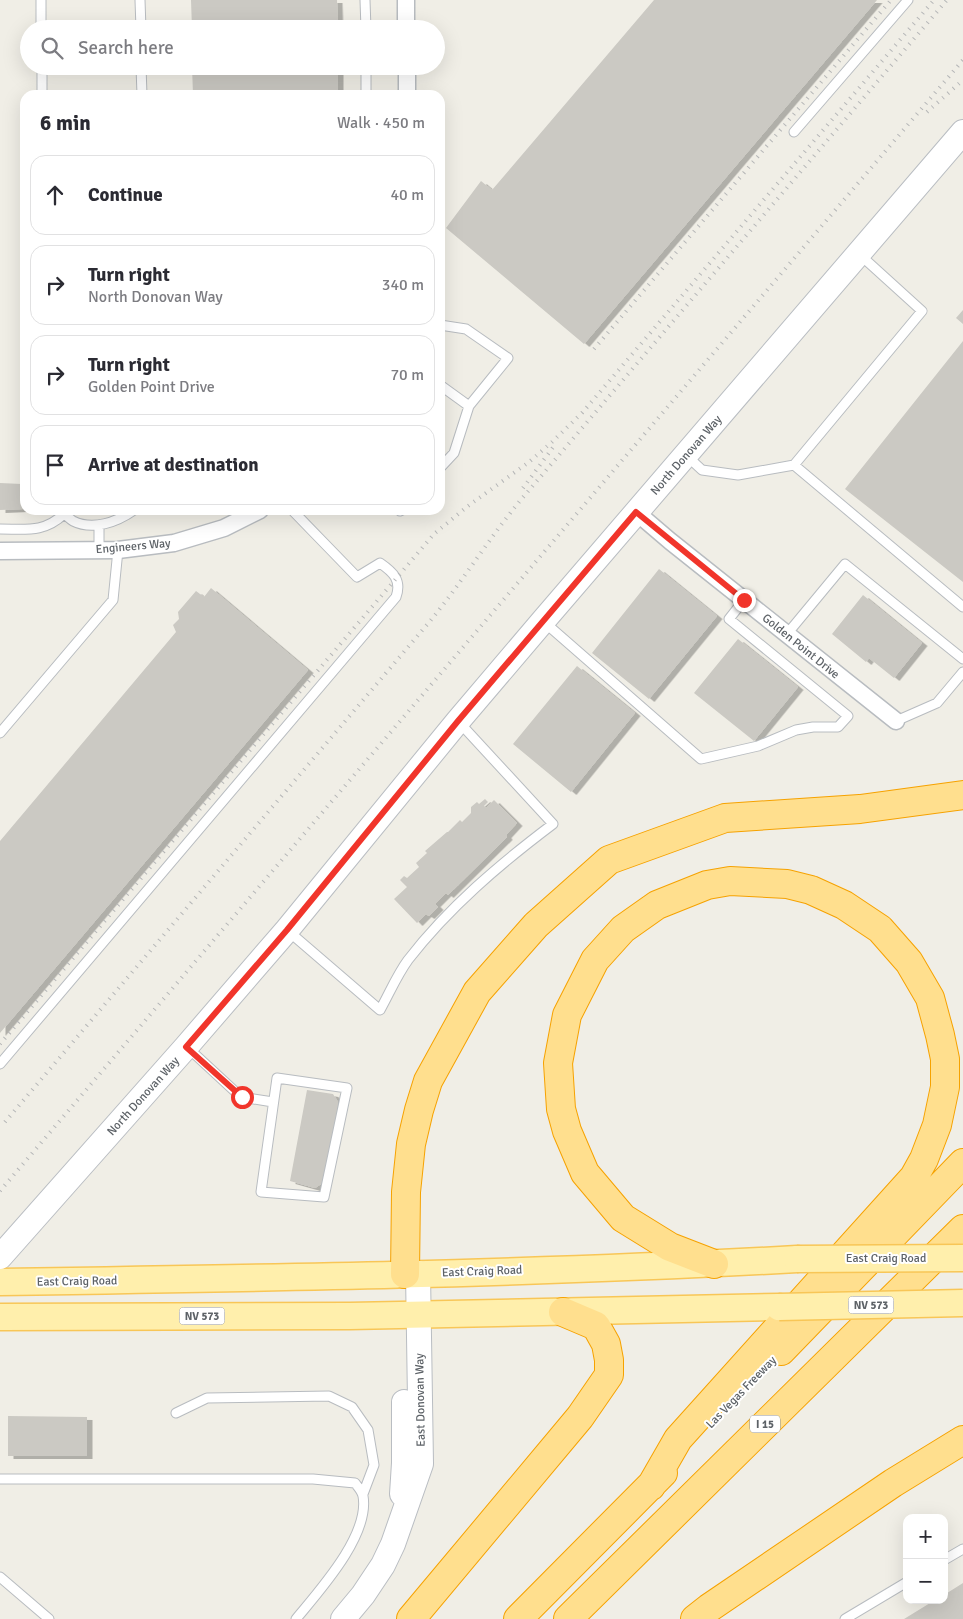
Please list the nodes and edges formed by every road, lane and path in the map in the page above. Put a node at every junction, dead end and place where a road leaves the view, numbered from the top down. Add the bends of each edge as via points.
1 (41, 0) edge
2 (140, 0) edge
3 (365, 0) edge
4 (406, 0) edge
5 (908, 0) edge
6 (41, 20) edge
7 (141, 20) edge
8 (366, 20) edge
9 (406, 20) edge
10 (42, 75) edge
11 (141, 75) edge
12 (366, 75) edge
13 (407, 75) edge
14 (42, 90) edge
15 (142, 90) edge
16 (366, 90) edge
17 (407, 90) edge
18 (794, 132) dead end
19 (962, 134) edge
20 (858, 253) junction
21 (445, 326) edge
22 (445, 389) edge
23 (469, 406) junction
24 (686, 456) junction
25 (445, 463) edge
26 (794, 465) junction
27 (636, 512) junction
28 (59, 515) edge
29 (65, 515) edge
30 (127, 515) edge
31 (250, 515) edge
32 (297, 515) edge
33 (99, 526) junction
34 (0, 529) edge
35 (99, 550) junction
36 (118, 550) junction
37 (0, 551) edge
38 (744, 600) junction
39 (963, 606) edge
40 (543, 620) junction
41 (786, 634) junction
42 (963, 659) edge
43 (963, 672) edge
44 (458, 721) junction
45 (896, 721) joint
46 (0, 733) edge
47 (963, 795) edge
48 (287, 930) junction
49 (186, 1047) junction
50 (0, 1064) edge
51 (273, 1102) junction
52 (963, 1164) edge
53 (963, 1229) edge
54 (0, 1257) edge
55 (963, 1258) edge
56 (714, 1264) junction
57 (411, 1274) junction
58 (10, 1282) edge
59 (963, 1303) edge
60 (563, 1312) junction
61 (411, 1314) junction
62 (0, 1317) edge
63 (176, 1413) dead end
64 (963, 1428) edge
65 (963, 1440) edge
66 (0, 1479) edge
67 (893, 1483) junction
68 (651, 1486) junction
69 (363, 1494) junction
70 (963, 1549) edge
71 (946, 1559) edge
72 (0, 1577) edge
73 (903, 1584) edge
74 (49, 1619) edge
75 (296, 1619) edge
76 (343, 1619) edge
77 (411, 1619) edge
78 (518, 1619) edge
79 (568, 1619) edge
80 (695, 1619) edge
81 (845, 1619) edge

1 - 6 lane
2 - 7 lane
3 - 8 lane
4 - 9 street
5 - 18 lane
10 - 14 lane
11 - 15 lane
12 - 16 lane
13 - 17 street
19 - 20 street, North Donovan Way
20 - 24 street, North Donovan Way
20 - 26 lane via 922,311
21 - 23 lane via 466,329 508,358
22 - 23 lane
23 - 25 lane via 454,453
24 - 26 lane via 702,470 738,476
24 - 27 street, North Donovan Way
26 - 39 lane
27 - 38 street, Golden Point Drive
27 - 40 street, North Donovan Way
28 - 34 lane via 47,526 38,529
29 - 33 lane via 84,525
30 - 33 lane
31 - 36 street, Engineers Way via 224,528 174,543
32 - 50 lane via 356,577 380,563 393,572 399,589 396,597
33 - 35 lane
35 - 36 street, Engineers Way
35 - 37 street, Engineers Way
36 - 46 lane via 113,600
38 - 40 lane via 729,619 848,716 838,727 796,730 758,746 701,759
38 - 41 street, Golden Point Drive
40 - 44 street, North Donovan Way
41 - 42 lane via 844,564
41 - 45 street, Golden Point Drive
43 - 45 lane via 937,703
44 - 48 street, North Donovan Way
44 - 48 lane via 553,824 507,858 456,906 407,962 380,1010
47 - 57 highway via 860,809 725,818 610,860 536,925 477,992 428,1081 411,1144 406,1192
48 - 49 street, North Donovan Way
49 - 51 lane via 242,1097
49 - 54 street, North Donovan Way
51 - 51 lane via 261,1192 324,1197 347,1088 277,1078
52 - 68 highway, Las Vegas Freeway
53 - 79 highway, I 15
55 - 56 main road, East Craig Road, bridge via 797,1259
56 - 57 main road, East Craig Road
56 - 68 highway via 670,1247 623,1218 585,1173 561,1109 558,1063 567,1015 595,960 623,929 657,905 730,881 787,884 811,890 844,905 880,929 909,962 930,998 945,1059 945,1087 937,1125 914,1177 678,1438
57 - 58 main road, East Craig Road
57 - 61 street, East Donovan Way
59 - 60 main road, NV 573, bridge
60 - 61 main road, NV 573
60 - 77 highway via 596,1326 606,1344 609,1375 580,1417
61 - 62 main road, NV 573
61 - 76 street, East Donovan Way via 400,1523 378,1574
63 - 69 lane via 207,1398 329,1396 352,1407 368,1430 374,1465
64 - 67 highway
65 - 67 highway
66 - 69 lane via 313,1479 355,1483
67 - 80 highway
68 - 78 highway, Las Vegas Freeway
69 - 75 lane via 363,1514 353,1541
70 - 71 lane
72 - 74 lane
73 - 81 lane

